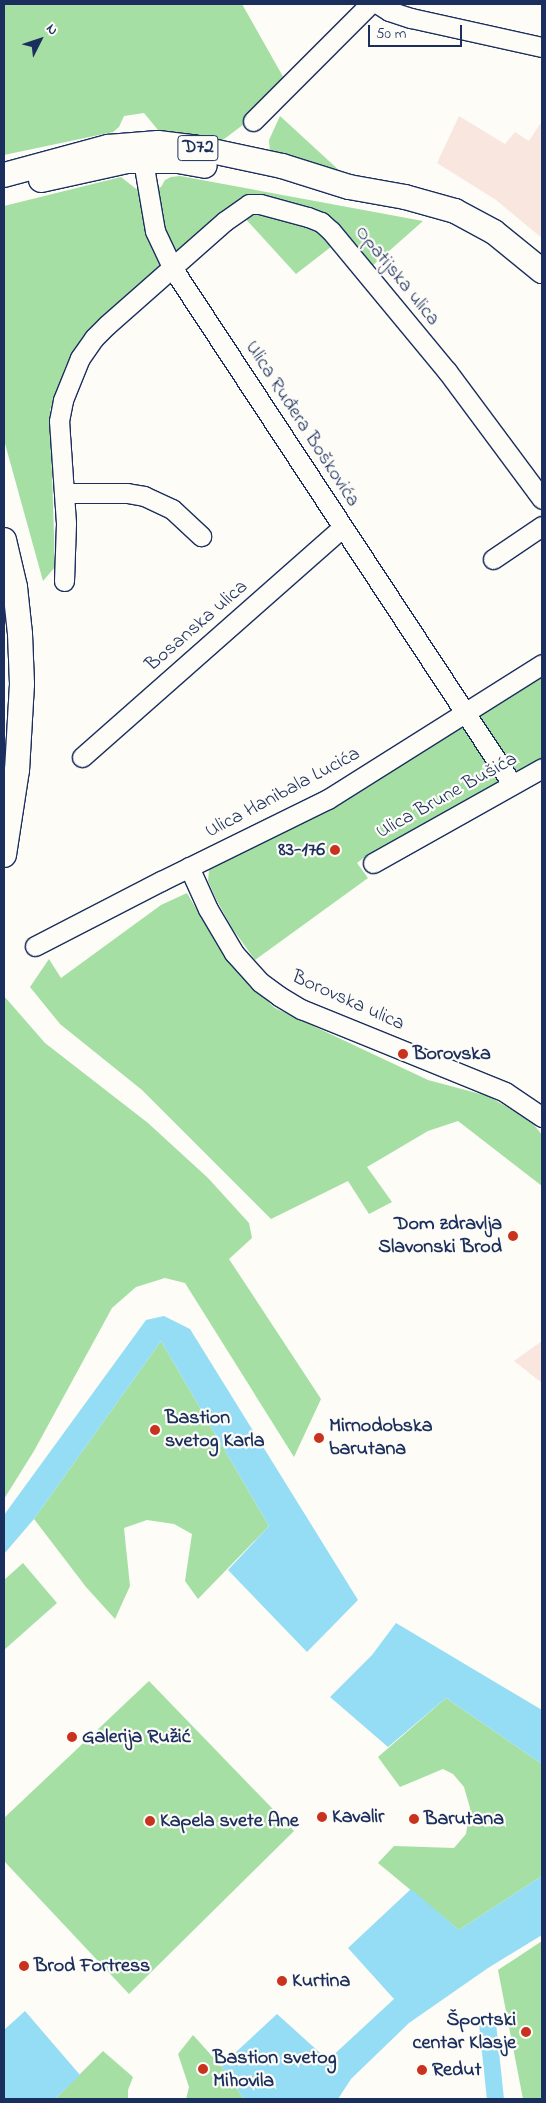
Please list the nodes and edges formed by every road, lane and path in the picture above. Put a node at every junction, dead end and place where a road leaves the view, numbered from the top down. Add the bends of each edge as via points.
1 (370, 4) edge
2 (378, 4) edge
3 (542, 47) edge
4 (252, 121) dead end
5 (142, 152) junction
6 (4, 175) edge
7 (4, 191) edge
8 (173, 269) junction
9 (542, 271) edge
10 (64, 493) junction
11 (542, 499) edge
12 (542, 526) edge
13 (342, 528) junction
14 (201, 536) dead end
15 (4, 540) edge
16 (493, 559) dead end
17 (64, 581) dead end
18 (542, 664) edge
19 (465, 714) junction
20 (82, 757) dead end
21 (542, 768) edge
22 (512, 784) junction
23 (4, 855) edge
24 (373, 863) dead end
25 (189, 867) junction
26 (35, 946) dead end
27 (542, 1117) edge

1 - 4 street
2 - 3 street via 411,18
5 - 6 main road, D72 via 108,147
5 - 7 main road, D72
5 - 8 street, Ulica Ruđera Boškovića via 155,231
5 - 9 main road, D72 via 308,185 349,187 405,196 455,211 494,232
8 - 10 street via 94,338 80,358 63,400 59,421
8 - 11 street, Opatijska ulica via 225,221 250,204 281,209 322,222 447,371
8 - 13 street, Ulica Ruđera Boškovića
10 - 14 street via 144,496 172,509
10 - 17 street
12 - 16 street
13 - 19 street, Ulica Ruđera Boškovića
13 - 20 street, Bosanska ulica
15 - 23 main road via 15,588 22,684 17,770
18 - 19 street, Ulica Hanibala Lucića
19 - 22 street, Ulica Ruđera Boškovića
19 - 25 street, Ulica Hanibala Lucića via 328,798
21 - 22 street, Ulica Brune Bušića
22 - 24 street, Ulica Brune Bušića
25 - 26 street, Ulica Hanibala Lucića
25 - 27 street, Borovska ulica via 208,909 234,953 260,982 279,996 300,1009 505,1092

